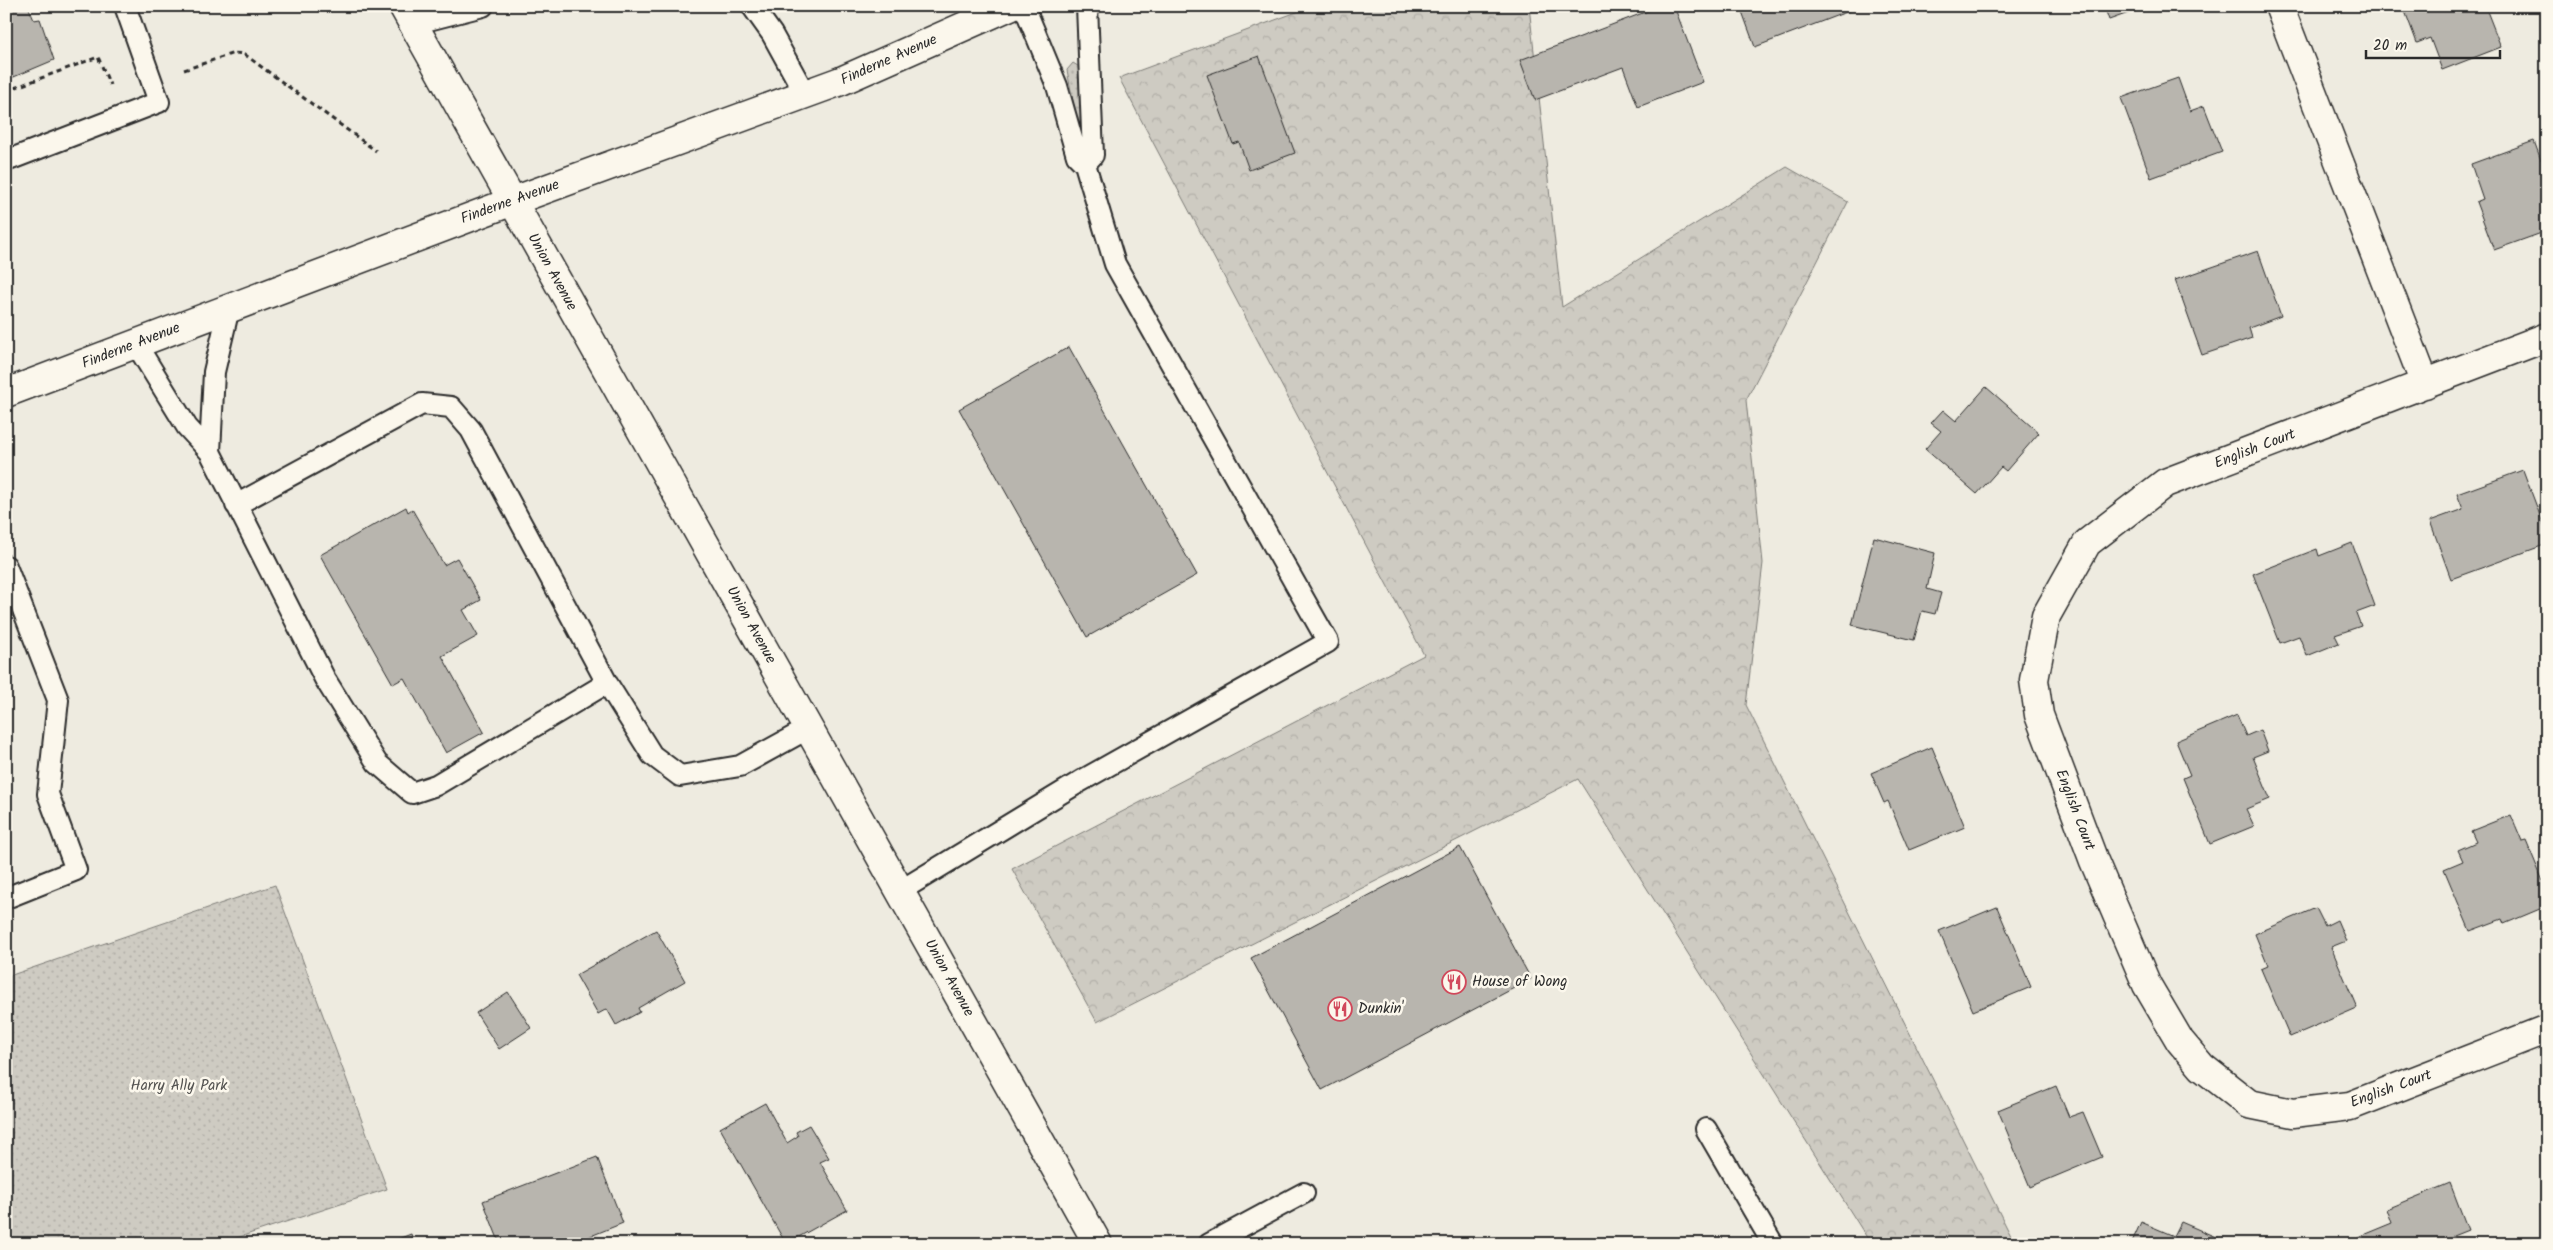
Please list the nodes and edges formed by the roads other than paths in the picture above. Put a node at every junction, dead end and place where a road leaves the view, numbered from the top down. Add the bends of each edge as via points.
1 (125, 6) edge
2 (483, 6) edge
3 (752, 6) edge
4 (1010, 6) edge
5 (1024, 6) edge
6 (1087, 6) edge
7 (2279, 6) edge
8 (408, 15) edge
9 (805, 94) junction
10 (6, 161) edge
11 (1085, 164) junction
12 (513, 201) junction
13 (229, 308) junction
14 (2547, 337) edge
15 (136, 344) junction
16 (2425, 384) junction
17 (6, 393) edge
18 (210, 452) junction
19 (236, 505) junction
20 (6, 566) edge
21 (607, 683) junction
22 (809, 728) junction
23 (900, 891) junction
24 (6, 898) edge
25 (2545, 1038) edge
26 (1706, 1129) dead end
27 (1304, 1193) dead end
28 (1098, 1244) edge
29 (1209, 1244) edge
30 (1773, 1244) edge

1 - 10 lane via 159,102
2 - 8 lane
3 - 9 lane via 772,34
4 - 9 street, Finderne Avenue
5 - 11 lane via 1057,86 1077,156
6 - 11 lane via 1093,155
7 - 16 street
8 - 12 street, Union Avenue
9 - 12 street, Finderne Avenue
11 - 23 lane via 1115,264 1328,642 1081,781
12 - 13 street, Finderne Avenue
12 - 22 street, Union Avenue
13 - 15 street, Finderne Avenue
13 - 18 lane via 214,372
14 - 16 street, English Court
15 - 17 street, Finderne Avenue
15 - 18 lane via 187,427
16 - 25 street, English Court via 2165,483 2087,543 2046,616 2034,680 2039,715 2094,861 2147,985 2180,1041 2202,1067 2249,1104 2293,1113 2350,1106
18 - 19 lane
19 - 21 lane via 422,404 451,407 471,430
19 - 21 lane via 325,679 377,763 412,793 436,785
20 - 24 lane via 58,700 48,794 76,870
21 - 22 lane via 652,755 680,776 740,766
22 - 23 street, Union Avenue
23 - 28 street, Union Avenue
26 - 30 lane
27 - 29 lane

